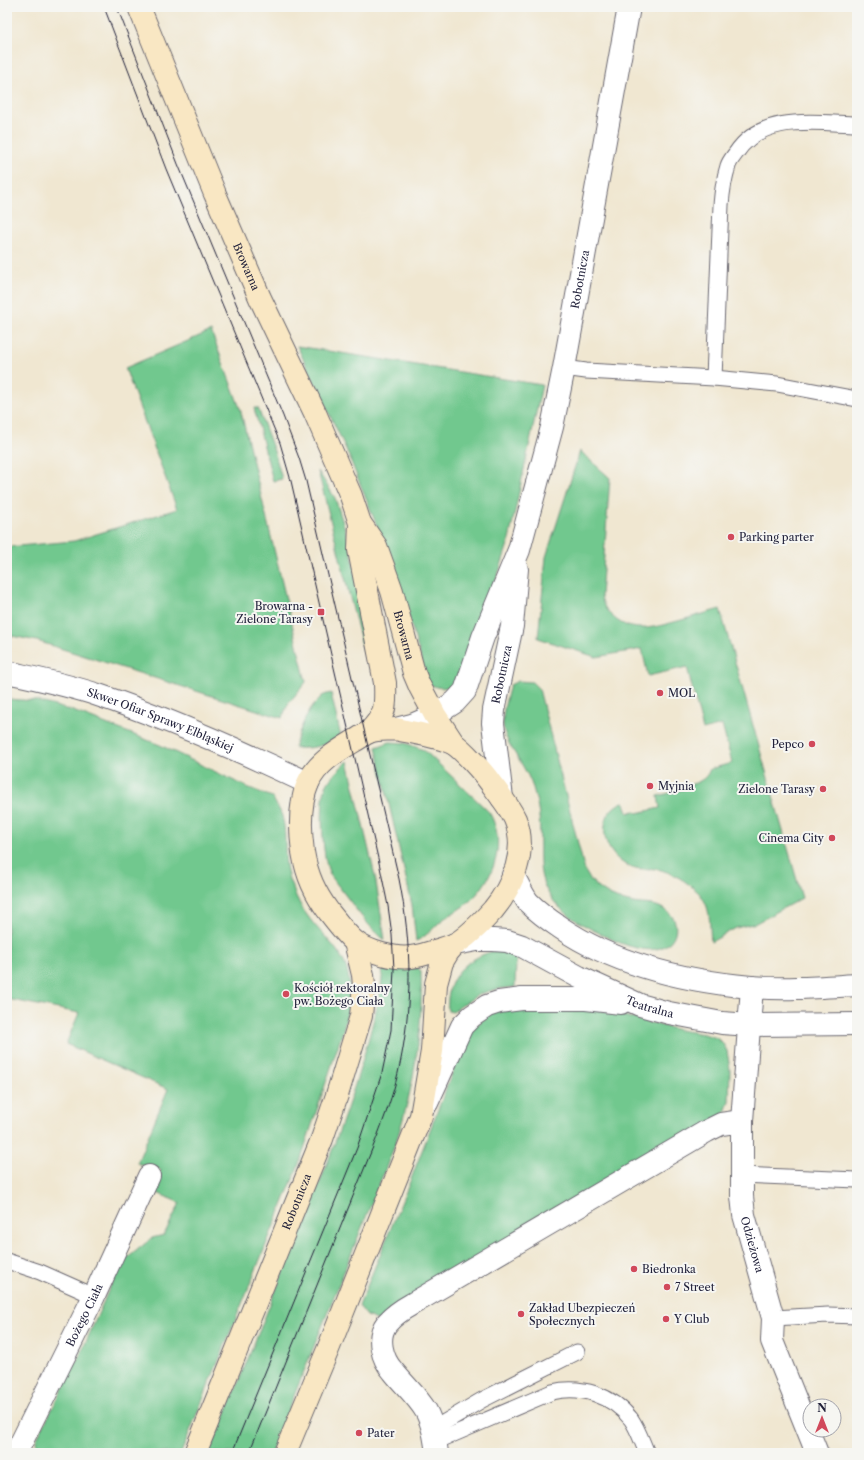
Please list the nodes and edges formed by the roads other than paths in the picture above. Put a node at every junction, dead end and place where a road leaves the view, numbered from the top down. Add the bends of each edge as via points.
1 (139, 7) edge
2 (629, 7) edge
3 (857, 124) edge
4 (564, 368) junction
5 (714, 378) junction
6 (857, 399) edge
7 (360, 523) junction
8 (519, 550) junction
9 (7, 672) edge
10 (435, 715) junction
11 (396, 729) junction
12 (370, 732) junction
13 (454, 744) junction
14 (308, 783) junction
15 (502, 798) junction
16 (513, 875) junction
17 (355, 942) junction
18 (455, 944) junction
19 (857, 985) edge
20 (752, 987) junction
21 (640, 1005) junction
22 (857, 1024) edge
23 (750, 1025) junction
24 (421, 1116) junction
25 (742, 1121) junction
26 (742, 1175) junction
27 (149, 1176) dead end
28 (857, 1180) edge
29 (7, 1261) edge
30 (94, 1296) junction
31 (857, 1316) edge
32 (773, 1318) junction
33 (577, 1352) dead end
34 (435, 1441) edge
35 (16, 1453) edge
36 (195, 1453) edge
37 (285, 1453) edge
38 (647, 1453) edge
39 (817, 1453) edge

1 - 7 main road, Browarna via 218,201 260,298 315,413
2 - 4 street, Robotnicza
3 - 5 lane via 788,122 769,128 753,135 740,146 728,165 720,205
4 - 5 lane
4 - 8 street, Robotnicza via 552,427
5 - 6 lane via 777,384
7 - 10 main road, Browarna via 376,546 392,591 414,672
7 - 12 main road, Browarna via 359,550 385,683 386,701 380,720
8 - 10 street, Robotnicza via 483,637 465,691 455,702
8 - 15 street, Robotnicza via 512,626 493,723
9 - 14 street, Skwer Ofiar Sprawy Elbląskiej via 59,683 135,708 228,746
10 - 11 street, Robotnicza
10 - 13 main road, Browarna
11 - 12 main road
11 - 13 main road
12 - 14 main road via 319,766
13 - 15 main road via 481,771
14 - 17 main road via 301,825 306,867 325,907
15 - 16 main road via 516,820 519,832 519,855
16 - 18 main road via 502,900 468,935
16 - 20 street via 522,894 546,918 583,942 610,955 686,977
17 - 18 main road via 383,954 409,958
17 - 36 main road, Robotnicza via 364,985 361,1016 337,1095 316,1154
18 - 21 street, Teatralna via 477,940 507,941
18 - 24 main road via 442,962 436,984 432,1051
19 - 20 street via 821,988
20 - 23 street, Odzieżowa
21 - 23 street, Teatralna via 715,1022
21 - 24 street via 586,999 522,999 487,1006 462,1026
22 - 23 street, Teatralna
23 - 25 street, Odzieżowa
24 - 37 main road
25 - 26 street, Odzieżowa
25 - 34 street via 721,1124 707,1131 407,1307 386,1324 382,1334 384,1358 427,1412
26 - 28 lane
26 - 32 street, Odzieżowa via 744,1215
27 - 30 street, Bożego Ciała
29 - 30 lane via 40,1272
30 - 35 street, Bożego Ciała
31 - 32 lane
32 - 39 street, Odzieżowa via 772,1341
33 - 34 lane via 482,1400
34 - 38 lane via 552,1392 576,1389 601,1396 623,1410 636,1429

